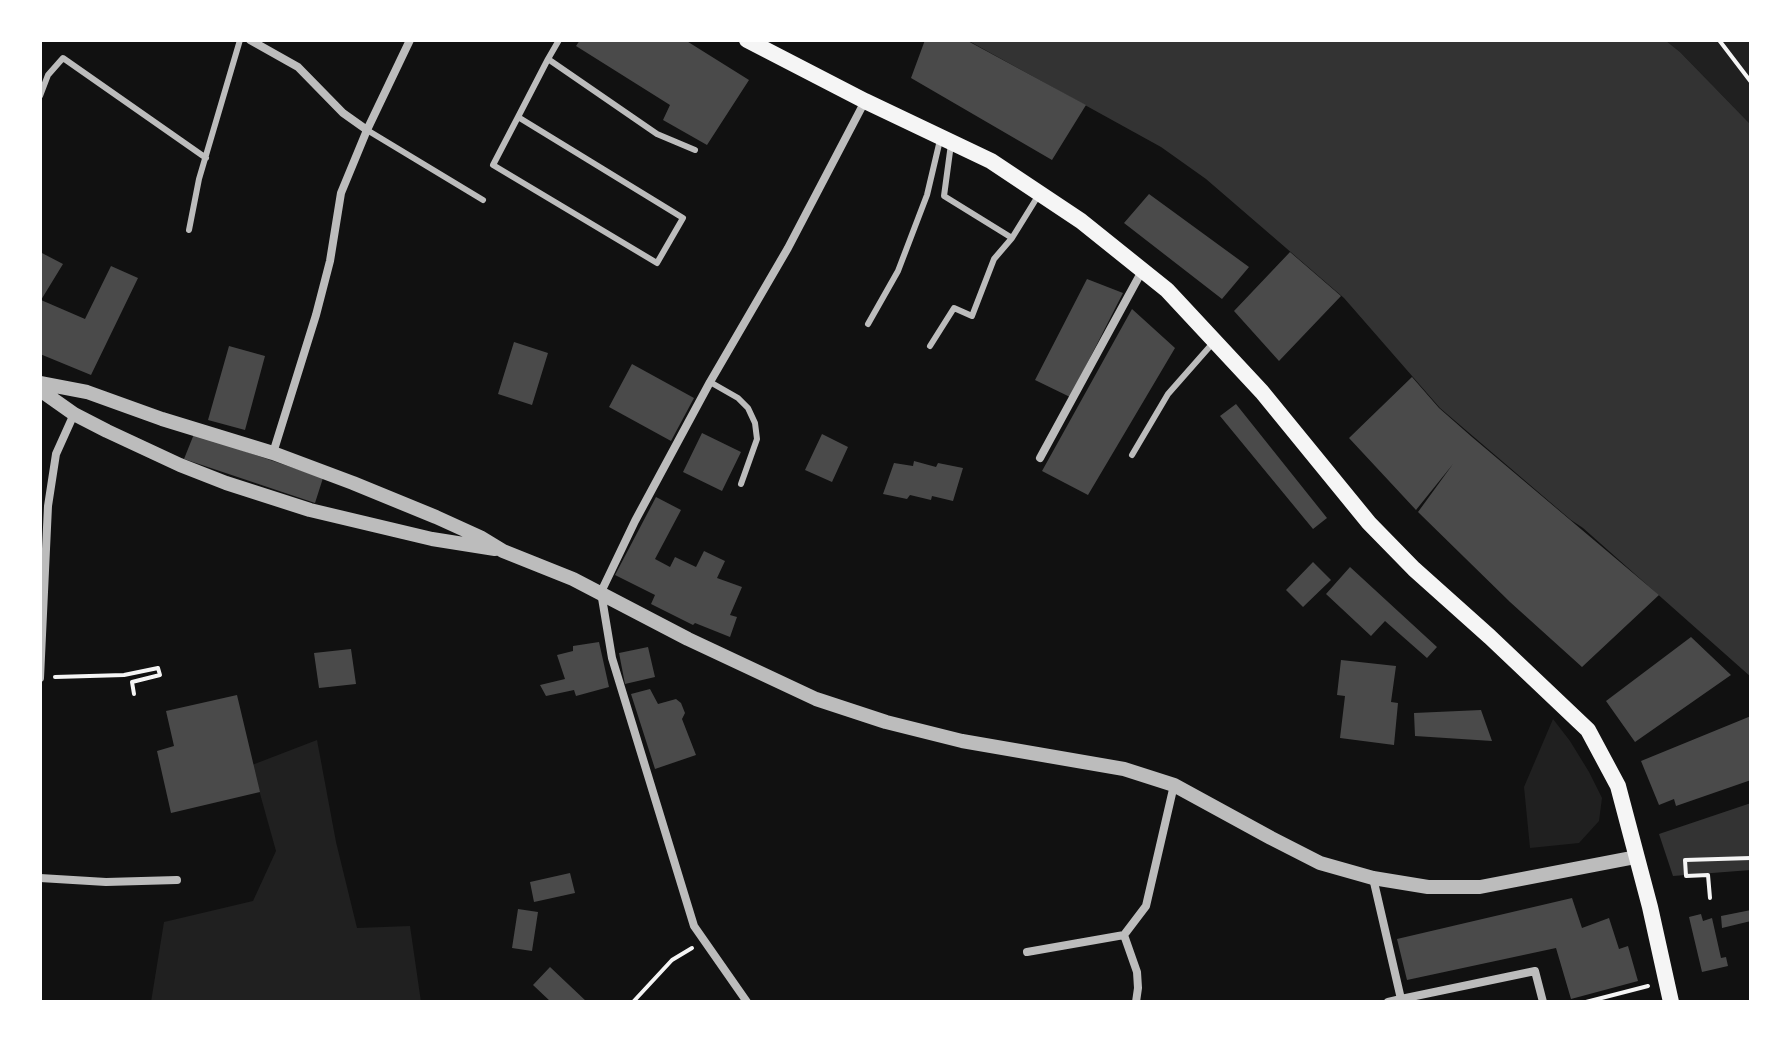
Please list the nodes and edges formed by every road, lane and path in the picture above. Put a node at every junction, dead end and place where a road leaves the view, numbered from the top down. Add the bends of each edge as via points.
1 (240, 40) edge
2 (250, 40) edge
3 (410, 40) edge
4 (559, 40) edge
5 (747, 40) edge
6 (1719, 40) edge
7 (548, 59) junction
8 (1751, 82) edge
9 (40, 96) edge
10 (865, 101) junction
11 (518, 117) junction
12 (367, 130) junction
13 (946, 139) junction
14 (695, 150) dead end
15 (206, 158) junction
16 (1040, 193) junction
17 (483, 200) dead end
18 (189, 230) dead end
19 (1012, 238) junction
20 (1142, 270) junction
21 (868, 324) dead end
22 (1214, 341) junction
23 (930, 346) dead end
24 (710, 382) junction
25 (40, 383) edge
26 (40, 390) edge
27 (74, 414) junction
28 (273, 453) junction
29 (1132, 455) dead end
30 (1040, 458) dead end
31 (741, 484) dead end
32 (503, 551) junction
33 (601, 592) junction
34 (40, 675) edge
35 (134, 694) dead end
36 (1174, 785) junction
37 (1636, 857) junction
38 (1751, 858) edge
39 (40, 878) edge
40 (1373, 878) junction
41 (177, 880) dead end
42 (1710, 898) dead end
43 (1124, 935) junction
44 (705, 941) junction
45 (1027, 952) dead end
46 (1666, 982) junction
47 (1401, 999) junction
48 (633, 1002) edge
49 (747, 1002) edge
50 (1136, 1002) edge
51 (1388, 1002) edge
52 (1543, 1002) edge
53 (1586, 1002) edge
54 (1671, 1002) edge

1 - 15 lane
2 - 12 street via 298,67
3 - 12 street
4 - 7 lane
5 - 10 main road
6 - 8 path
7 - 11 lane
7 - 14 lane via 657,134
9 - 15 lane via 48,75 63,58
10 - 13 main road
10 - 24 street
11 - 11 lane via 683,218 657,263 493,165
12 - 17 lane
12 - 28 street via 341,193 316,315
13 - 16 main road
13 - 19 lane via 944,196
13 - 21 lane via 898,271
15 - 18 lane
16 - 19 lane
16 - 20 main road
19 - 23 lane via 994,259 972,316 954,308
20 - 22 main road
20 - 30 street
22 - 29 lane via 1168,394
22 - 37 main road via 1369,523 1588,730 1618,786
24 - 31 lane via 738,398 755,423 757,439
24 - 33 street
25 - 28 street via 87,392
26 - 27 street
27 - 32 street via 180,465 310,510
27 - 34 street via 56,454 48,506
28 - 32 street via 436,517
32 - 33 street
33 - 36 street via 816,699 916,730 1124,769
33 - 44 street via 616,672 694,926
34 - 35 path via 124,675 158,668 160,675 132,682
36 - 40 street via 1320,863
36 - 43 street via 1146,906
37 - 40 street via 1480,887 1428,887
37 - 46 main road
38 - 42 path via 1685,860 1686,876 1708,875
39 - 41 street
40 - 47 street
43 - 45 street
43 - 50 street via 1137,972
44 - 48 path via 672,960
44 - 49 street
46 - 53 path
46 - 54 main road
47 - 51 street
47 - 52 street via 1535,971

